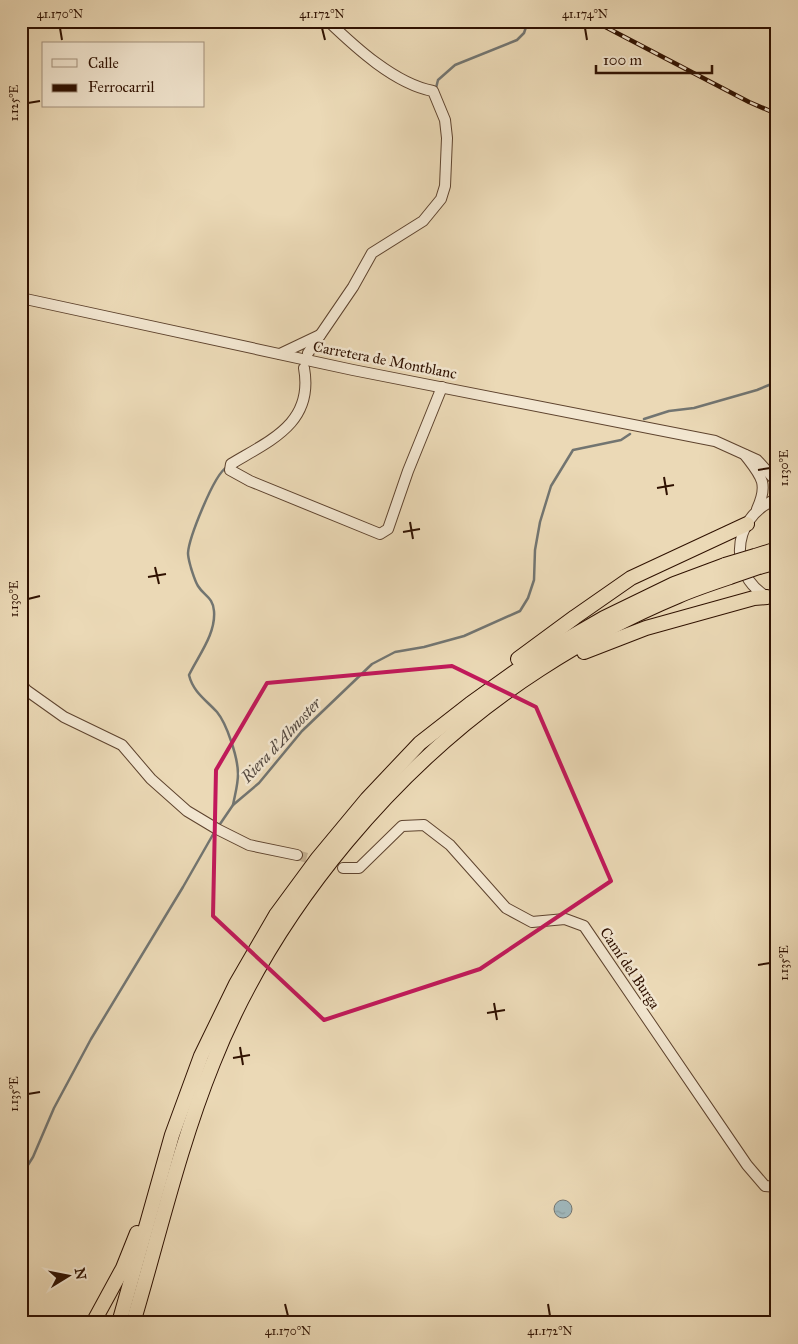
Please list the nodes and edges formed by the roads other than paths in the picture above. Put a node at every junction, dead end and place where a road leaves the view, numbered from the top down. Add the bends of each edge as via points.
1 (328, 21) edge
2 (21, 298) edge
3 (321, 334) junction
4 (308, 353) dead end
5 (280, 354) junction
6 (304, 368) dead end
7 (442, 387) junction
8 (743, 452) junction
9 (777, 482) edge
10 (777, 499) edge
11 (756, 512) junction
12 (747, 524) junction
13 (777, 549) edge
14 (757, 562) junction
15 (777, 562) edge
16 (727, 571) junction
17 (772, 599) edge
18 (21, 684) edge
19 (420, 743) junction
20 (422, 762) junction
21 (297, 855) tunnel mouth
22 (343, 868) tunnel mouth
23 (207, 1058) junction
24 (777, 1187) edge
25 (93, 1323) edge
26 (119, 1323) edge
27 (133, 1323) edge
28 (142, 1323) edge

1 - 3 street via 352,44 402,80 433,91 445,120 448,149 441,199 423,221 372,253
2 - 5 street, Carretera de Montblanc
3 - 4 street
3 - 5 street
5 - 7 street, Carretera de Montblanc
6 - 7 street via 306,395 295,420 272,440 231,464 230,470 380,534 388,529
7 - 8 street, Carretera de Montblanc via 715,441
8 - 9 street, Carretera de Montblanc via 757,460
8 - 11 street via 761,478 764,489
10 - 11 street
11 - 12 street
12 - 17 street via 742,535 740,559 754,586
12 - 19 highway via 631,578 464,699
13 - 14 highway
14 - 15 highway
14 - 16 highway, bridge
16 - 19 highway via 674,584 604,618 533,660
16 - 20 highway via 608,629 540,669 480,713
17 - 20 highway via 754,598 646,628 589,650 544,674
18 - 21 street via 64,717 122,745 151,779 187,811 248,845
19 - 23 highway via 354,814 276,915 236,984
20 - 23 highway via 377,807 287,922
22 - 24 street, Camí del Burga via 360,868 402,826 424,825 450,845 506,908 532,922 565,919 584,926 747,1165 765,1186
23 - 25 highway via 166,1134 137,1232 123,1268
23 - 26 highway via 172,1135
23 - 27 highway
23 - 28 highway via 186,1158

